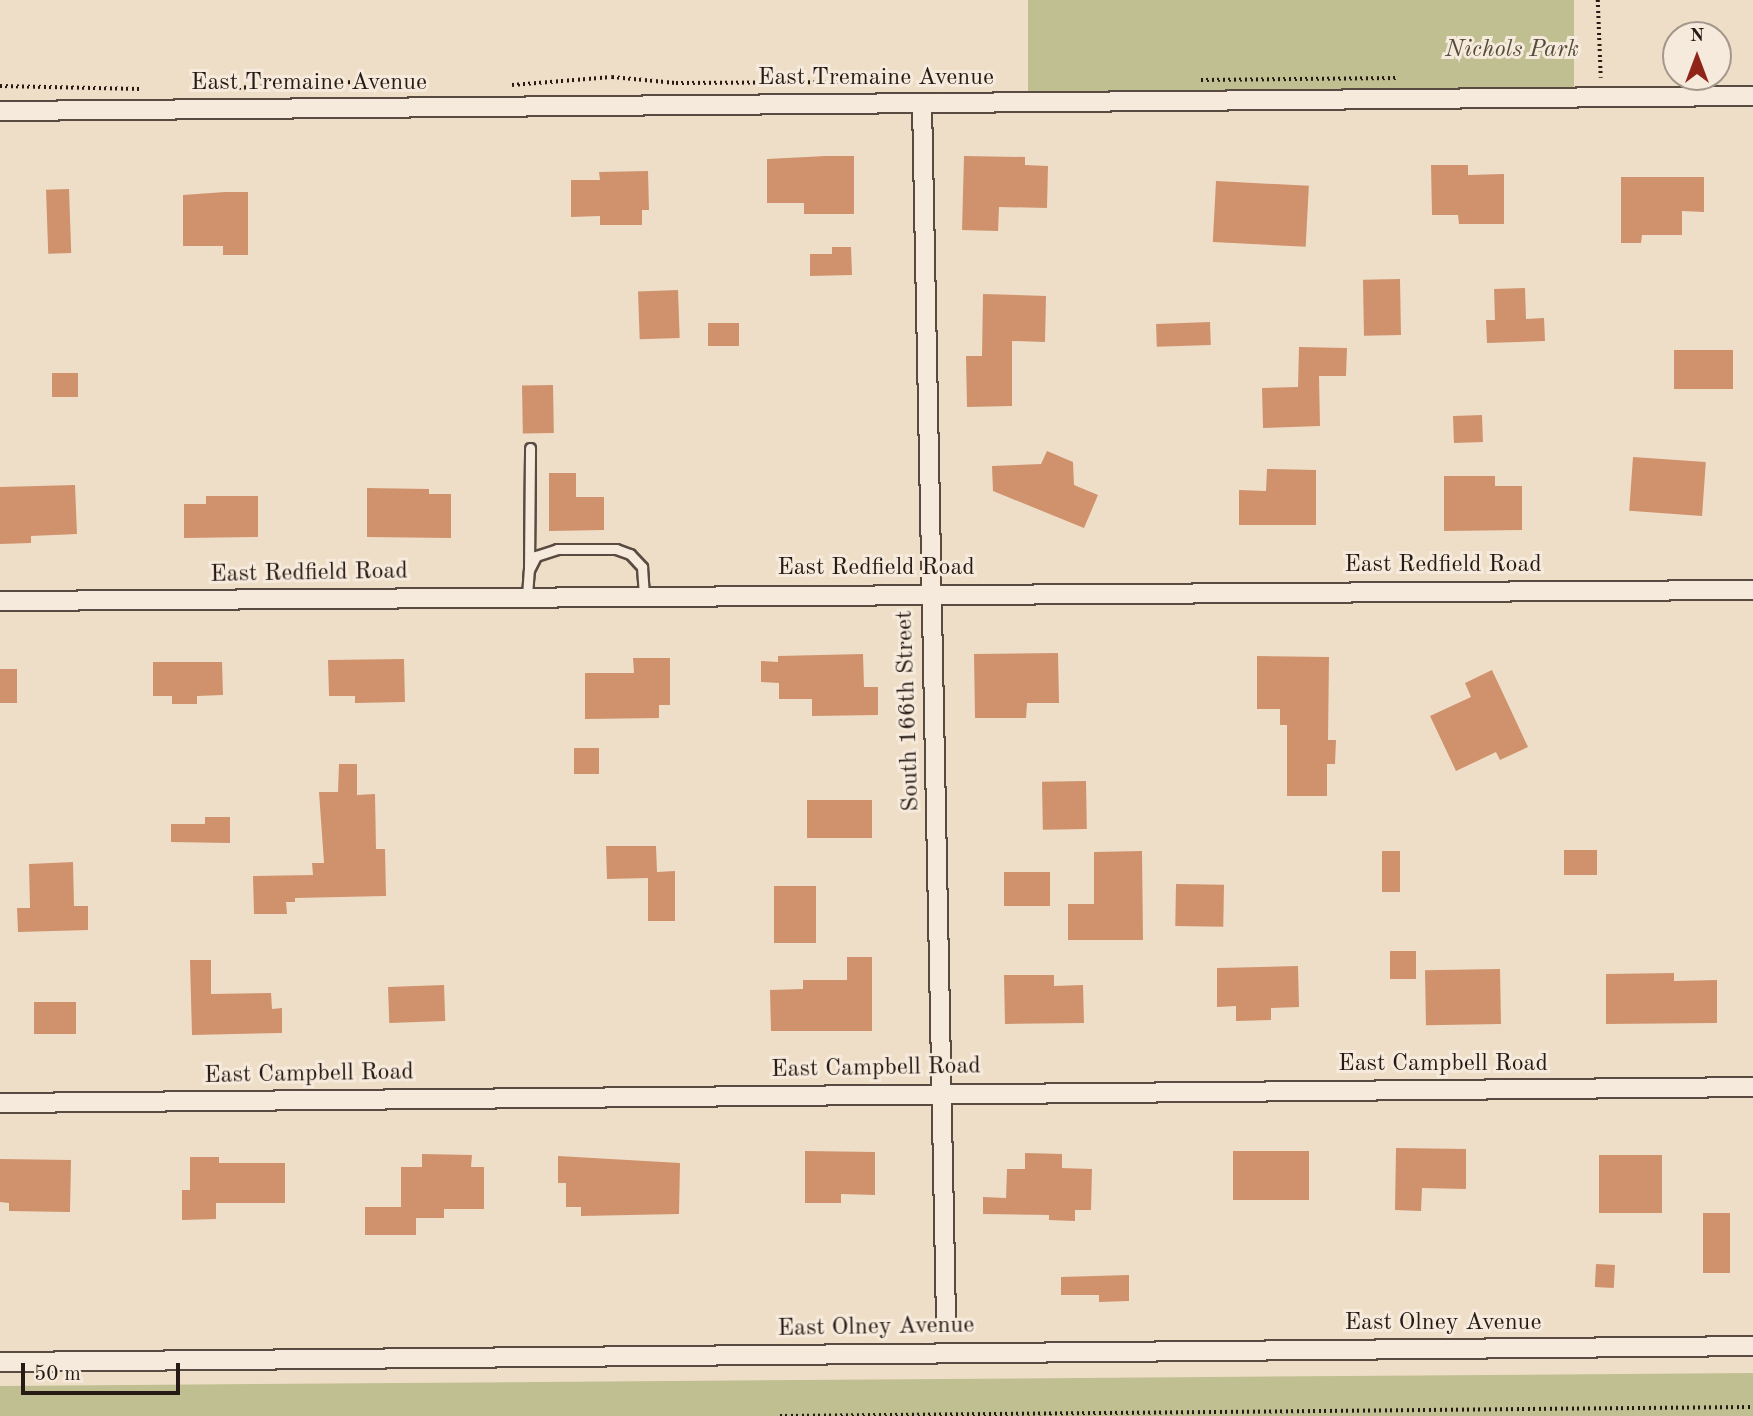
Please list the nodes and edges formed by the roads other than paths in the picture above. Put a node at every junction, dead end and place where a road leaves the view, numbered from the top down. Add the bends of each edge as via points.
1 (1753, 96) edge
2 (922, 103) junction
3 (0, 111) edge
4 (530, 448) dead end
5 (529, 570) junction
6 (1753, 590) edge
7 (930, 593) junction
8 (644, 595) junction
9 (527, 596) junction
10 (0, 601) edge
11 (1753, 1087) edge
12 (943, 1093) junction
13 (0, 1103) edge
14 (946, 1318) dead end
15 (1753, 1346) edge
16 (0, 1362) edge

1 - 2 street, East Tremaine Avenue
2 - 3 street, East Tremaine Avenue
2 - 7 street, South 166th Street
4 - 5 lane
5 - 8 lane via 546,549 616,549 630,554 642,568
5 - 9 lane
6 - 7 street, East Redfield Road
7 - 8 street, East Redfield Road
7 - 12 street, South 166th Street
8 - 9 street, East Redfield Road
9 - 10 street, East Redfield Road
11 - 12 street, East Campbell Road
12 - 13 street, East Campbell Road
12 - 14 street, South 166th Street
15 - 16 street, East Olney Avenue

